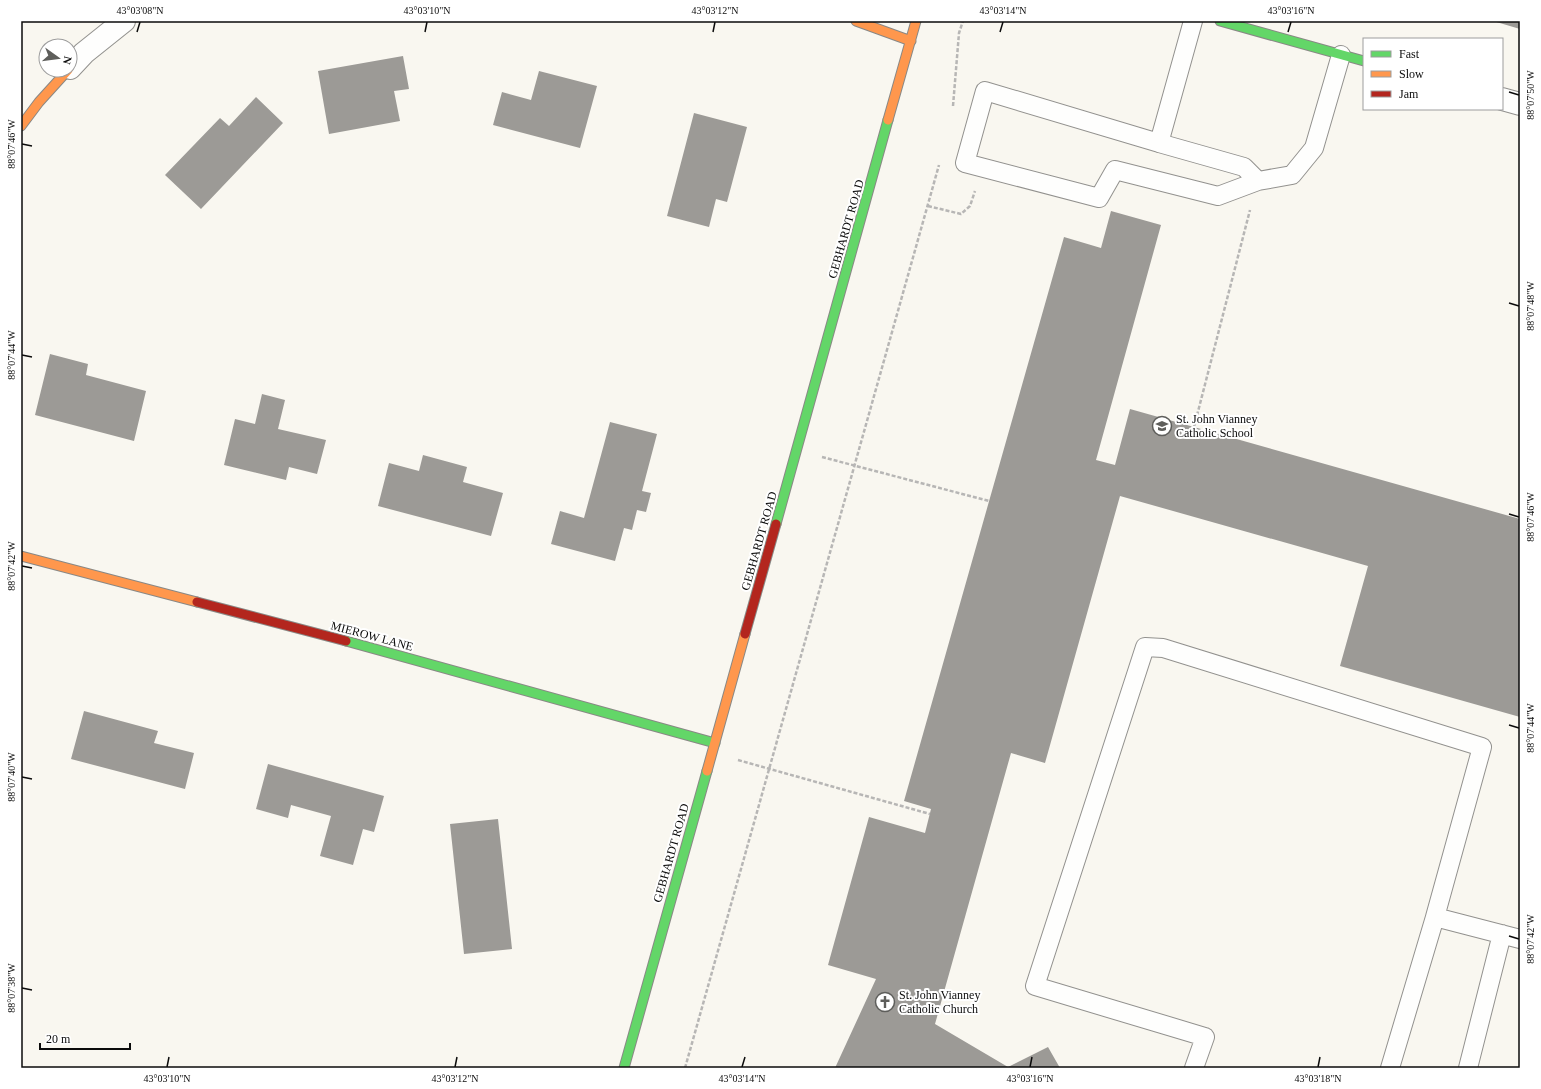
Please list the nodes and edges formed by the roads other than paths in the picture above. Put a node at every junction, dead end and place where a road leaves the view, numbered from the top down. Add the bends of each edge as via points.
1 (124, 21) edge
2 (856, 21) edge
3 (916, 21) edge
4 (1193, 21) edge
5 (1220, 21) edge
6 (911, 41) junction
7 (1341, 55) junction
8 (78, 59) edge
9 (1363, 61) edge
10 (61, 78) edge
11 (1503, 100) edge
12 (1520, 104) edge
13 (21, 126) edge
14 (1159, 143) junction
15 (1258, 181) junction
16 (21, 556) edge
17 (715, 743) junction
18 (1434, 917) junction
19 (1502, 934) junction
20 (1520, 938) edge
21 (624, 1068) edge
22 (1194, 1068) edge
23 (1390, 1068) edge
24 (1468, 1068) edge

1 - 8 street
2 - 6 street
3 - 6 street, GEBHARDT ROAD
4 - 14 lane
5 - 7 street
6 - 17 street, GEBHARDT ROAD
7 - 9 street
7 - 15 lane via 1314,148 1292,175
10 - 13 street
11 - 12 street
14 - 15 lane via 1244,166
14 - 15 lane via 985,91 965,164 1099,198 1115,170 1218,196
16 - 17 street, MIEROW LANE via 316,633
17 - 21 street, GEBHARDT ROAD
18 - 19 lane
18 - 22 lane via 1482,747 1163,648 1145,647 1035,986 1205,1037
18 - 23 lane
19 - 20 lane
19 - 24 lane

